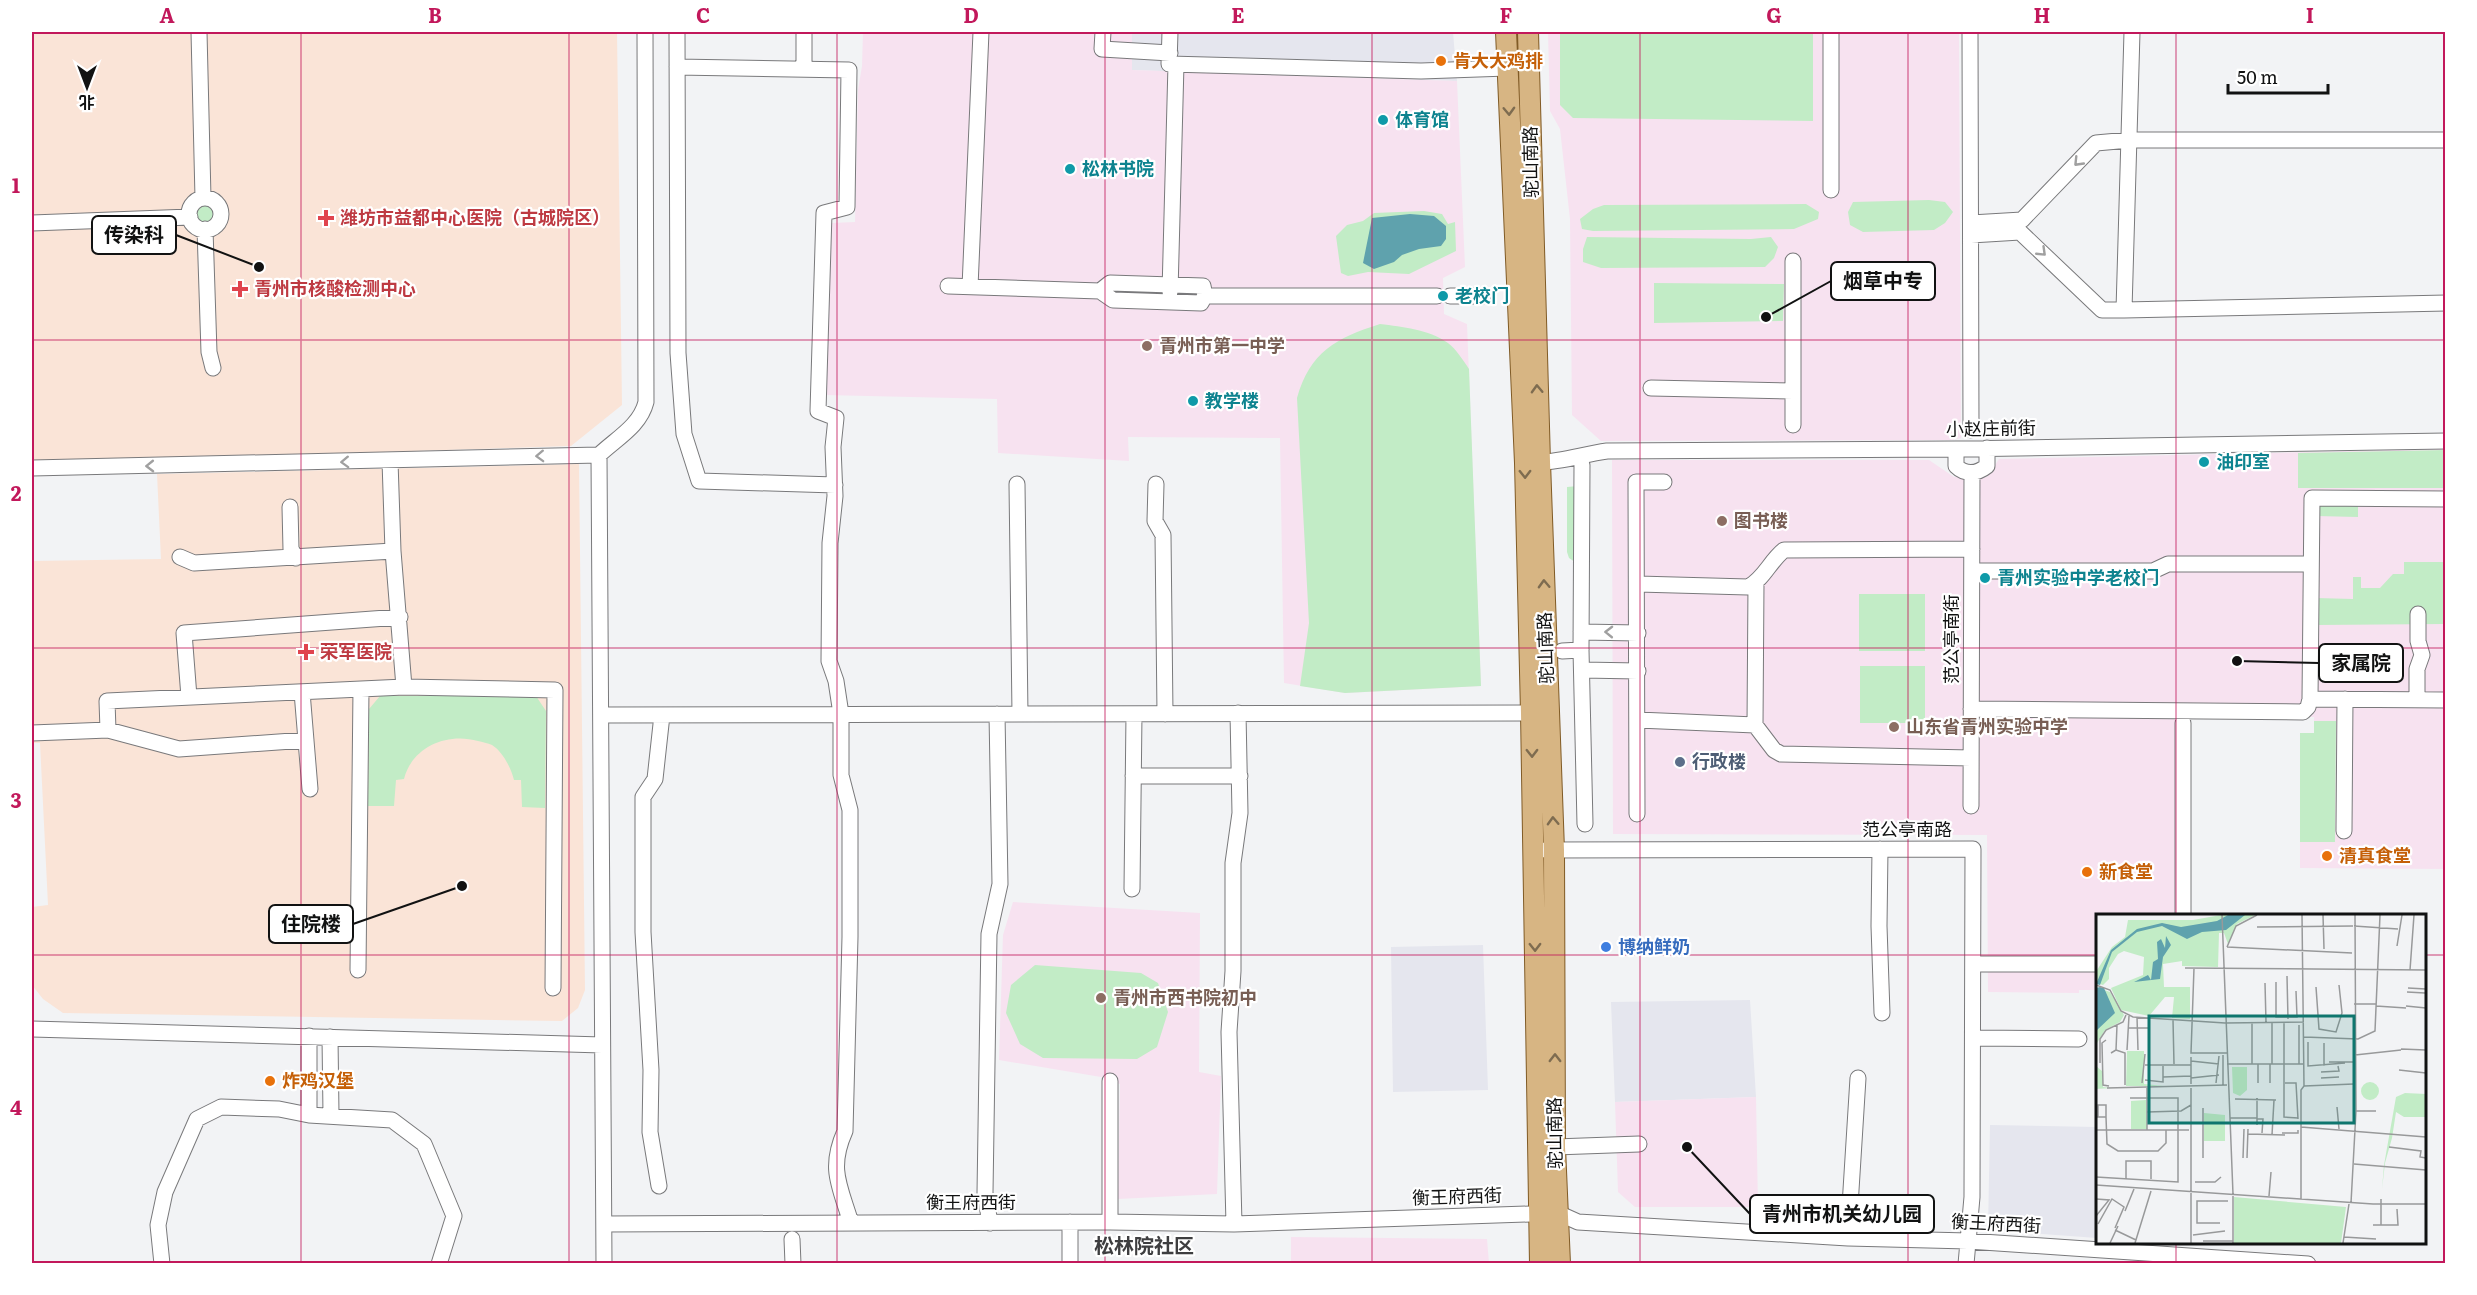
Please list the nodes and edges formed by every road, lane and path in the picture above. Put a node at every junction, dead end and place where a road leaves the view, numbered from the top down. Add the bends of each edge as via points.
1 (199, 32) edge
2 (645, 32) edge
3 (677, 32) edge
4 (804, 32) edge
5 (981, 32) edge
6 (1103, 32) edge
7 (1170, 32) edge
8 (1506, 32) edge
9 (1528, 32) edge
10 (1831, 32) edge
11 (1970, 32) edge
12 (2132, 32) edge
13 (1173, 59) junction
14 (677, 68) junction
15 (1507, 68) junction
16 (804, 69) junction
17 (2129, 140) junction
18 (2445, 140) edge
19 (1831, 190) dead end
20 (203, 198) junction
21 (190, 217) junction
22 (32, 223) edge
23 (205, 229) junction
24 (1971, 229) junction
25 (1792, 261) dead end
26 (1171, 283) junction
27 (948, 286) dead end
28 (969, 287) junction
29 (1100, 291) junction
30 (1205, 296) junction
31 (1483, 296) dead end
32 (1170, 303) junction
33 (2445, 303) edge
34 (2124, 310) junction
35 (213, 368) dead end
36 (1651, 388) dead end
37 (1793, 391) junction
38 (1793, 426) dead end
39 (1971, 430) dead end
40 (2445, 441) edge
41 (1987, 448) junction
42 (1956, 449) junction
43 (599, 455) junction
44 (390, 460) junction
45 (1539, 462) junction
46 (1582, 465) dead end
47 (32, 468) edge
48 (1972, 473) junction
49 (1664, 482) dead end
50 (1017, 484) dead end
51 (1156, 484) dead end
52 (834, 485) junction
53 (2445, 499) edge
54 (290, 507) dead end
55 (1972, 549) junction
56 (393, 550) junction
57 (180, 557) dead end
58 (296, 558) junction
59 (2312, 564) junction
60 (1972, 571) junction
61 (1756, 583) junction
62 (1638, 584) junction
63 (2418, 614) dead end
64 (400, 618) junction
65 (1581, 632) junction
66 (1638, 633) junction
67 (1581, 650) junction
68 (1562, 651) dead end
69 (1582, 670) junction
70 (1638, 671) junction
71 (404, 687) junction
72 (361, 689) junction
73 (302, 692) junction
74 (189, 697) junction
75 (2310, 699) junction
76 (2345, 699) junction
77 (2417, 700) junction
78 (2445, 700) edge
79 (1971, 709) junction
80 (1238, 713) junction
81 (1540, 713) junction
82 (841, 714) junction
83 (997, 714) junction
84 (1020, 714) junction
85 (1134, 714) junction
86 (1164, 714) junction
87 (602, 715) junction
88 (662, 715) junction
89 (1638, 720) junction
90 (2182, 723) dead end
91 (1755, 725) junction
92 (108, 730) junction
93 (32, 733) edge
94 (306, 740) junction
95 (1971, 759) junction
96 (1133, 776) junction
97 (1239, 776) junction
98 (310, 789) dead end
99 (1971, 806) dead end
100 (1637, 814) dead end
101 (1585, 824) dead end
102 (2344, 831) dead end
103 (1880, 849) junction
104 (1533, 850) junction
105 (1554, 850) junction
106 (1132, 889) dead end
107 (2183, 914) edge
108 (1973, 964) junction
109 (2096, 964) edge
110 (358, 970) dead end
111 (553, 988) dead end
112 (1882, 1013) dead end
113 (32, 1029) edge
114 (309, 1036) junction
115 (330, 1037) junction
116 (1973, 1038) junction
117 (2079, 1039) dead end
118 (602, 1045) junction
119 (1858, 1078) dead end
120 (1110, 1081) dead end
121 (309, 1114) junction
122 (331, 1114) junction
123 (1639, 1144) dead end
124 (1555, 1147) junction
125 (659, 1186) dead end
126 (1548, 1214) junction
127 (1070, 1222) junction
128 (1110, 1222) junction
129 (851, 1223) junction
130 (990, 1223) junction
131 (604, 1224) junction
132 (1234, 1224) junction
133 (1848, 1238) junction
134 (792, 1239) dead end
135 (1968, 1241) junction
136 (2187, 1249) edge
137 (162, 1263) edge
138 (439, 1263) edge
139 (604, 1263) edge
140 (793, 1263) edge
141 (1070, 1263) edge
142 (1540, 1263) edge
143 (1560, 1263) edge
144 (1966, 1263) edge
145 (2308, 1263) edge

1 - 20 street
2 - 43 street via 646,402 643,415
3 - 14 street
4 - 16 street
5 - 28 street
6 - 13 street via 1102,49
7 - 13 street
8 - 15 main road, 驼山南路
45 -> 9 main road, 驼山南路
10 - 19 street
11 - 24 street
12 - 17 street
13 - 15 street via 1421,71
13 - 26 street
14 - 16 street
14 - 52 street via 678,353 684,434 699,481
15 -> 81 main road, 驼山南路 via 1524,463
16 - 52 street via 849,70 847,207 824,213 818,411 836,418 832,447
17 - 18 street
17 -> 24 street via 2096,143 2022,220
17 - 34 street
20 - 21 street via 193,204
20 - 23 street via 215,202 221,212 217,224
21 - 22 street
21 - 23 street via 193,224
23 - 35 street via 209,352
24 -> 34 street via 2020,232 2102,310
24 - 39 street
25 - 37 street
26 - 29 street via 1110,282
26 - 30 street via 1203,286
26 - 32 street
27 - 28 street
28 - 29 street
29 - 32 street via 1113,300
30 - 31 street
30 - 32 street via 1201,303
33 - 34 street
36 - 37 street
37 - 38 street
40 - 41 street, 小赵庄前街
41 - 42 street, 小赵庄前街
41 - 48 street via 1987,466
42 - 45 street, 小赵庄前街 via 1607,451
42 - 48 street via 1956,466
43 -> 44 street
43 - 87 street
44 -> 47 street
44 - 56 street
81 -> 45 main road, 驼山南路
46 - 65 street
48 - 55 street, 范公亭南街
49 - 62 street via 1636,482
50 - 84 street
51 - 86 street via 1155,521 1162,535
52 - 82 street via 829,661
53 - 59 street via 2312,498
54 - 58 street via 291,549
55 - 60 street, 范公亭南街
55 - 61 street via 1784,550
56 - 58 street
56 - 64 street
57 - 58 street via 194,563
59 - 60 street via 2168,564 2153,571
59 - 75 street
60 - 79 street, 范公亭南街
61 - 62 street via 1748,587
61 - 91 street
62 - 66 street
63 - 77 street via 2418,641 2412,653 2417,669
64 - 71 street
64 - 74 street via 184,633
66 -> 65 street
65 - 67 street
66 - 70 street
67 - 68 street
67 - 69 street
69 - 70 street
69 - 101 street
70 - 89 street
71 - 72 street
71 - 111 street via 555,690
72 - 73 street
72 - 110 street
73 - 74 street
73 - 94 street
74 - 92 street via 107,701
75 - 76 street
75 - 79 street via 2303,712
76 - 77 street
76 - 102 street
77 - 78 street
79 - 95 street, 范公亭南街
80 - 81 street
80 - 86 street
80 - 97 street
81 -> 104 main road, 驼山南路
105 -> 81 main road, 驼山南路
82 - 83 street
82 - 88 street
82 - 129 street via 841,775 850,810 850,937 845,1131 835,1173
83 - 84 street
83 - 130 street via 1000,884 989,934 985,1193
84 - 85 street
85 - 86 street
85 - 96 street
87 - 88 street
87 - 118 street
88 - 125 street via 655,779 643,798 650,1132
89 - 91 street
89 - 100 street
90 - 107 street
91 - 95 street via 1781,754
92 - 93 street
92 - 94 street via 179,749
94 - 98 street
95 - 99 street, 范公亭南街
96 - 97 street
96 - 106 street
97 - 132 street via 1229,1032
103 - 105 street, 范公亭南路
103 - 108 street, 范公亭南路 via 1973,849
103 - 112 street
104 - 105 street, 范公亭南路
104 -> 126 main road, 驼山南路
124 -> 105 main road, 驼山南路
108 - 109 street
108 - 116 street, 范公亭南路
113 - 114 street
114 - 115 street
114 - 121 street
115 - 118 street
115 - 122 street
116 - 117 street
116 - 135 street, 范公亭南路
118 - 131 street
119 - 133 street
120 - 128 street
121 - 122 street
121 - 137 street via 221,1107 197,1119 165,1192 158,1225
122 - 138 street via 392,1120 424,1144 454,1216
123 - 124 street
124 - 126 main road, 驼山南路
126 - 132 street, 衡王府西街
126 - 133 street, 衡王府西街 via 1578,1222
126 - 142 main road, 驼山南路
126 - 143 main road, 驼山南路
127 - 128 street, 衡王府西街
127 - 130 street, 衡王府西街
127 - 141 street
128 - 132 street, 衡王府西街
129 - 130 street, 衡王府西街
129 - 131 street, 衡王府西街
131 - 139 street
133 - 135 street, 衡王府西街
134 - 140 street
135 - 136 street, 衡王府西街
135 - 144 street, 范公亭南路
136 - 145 street, 衡王府西街

